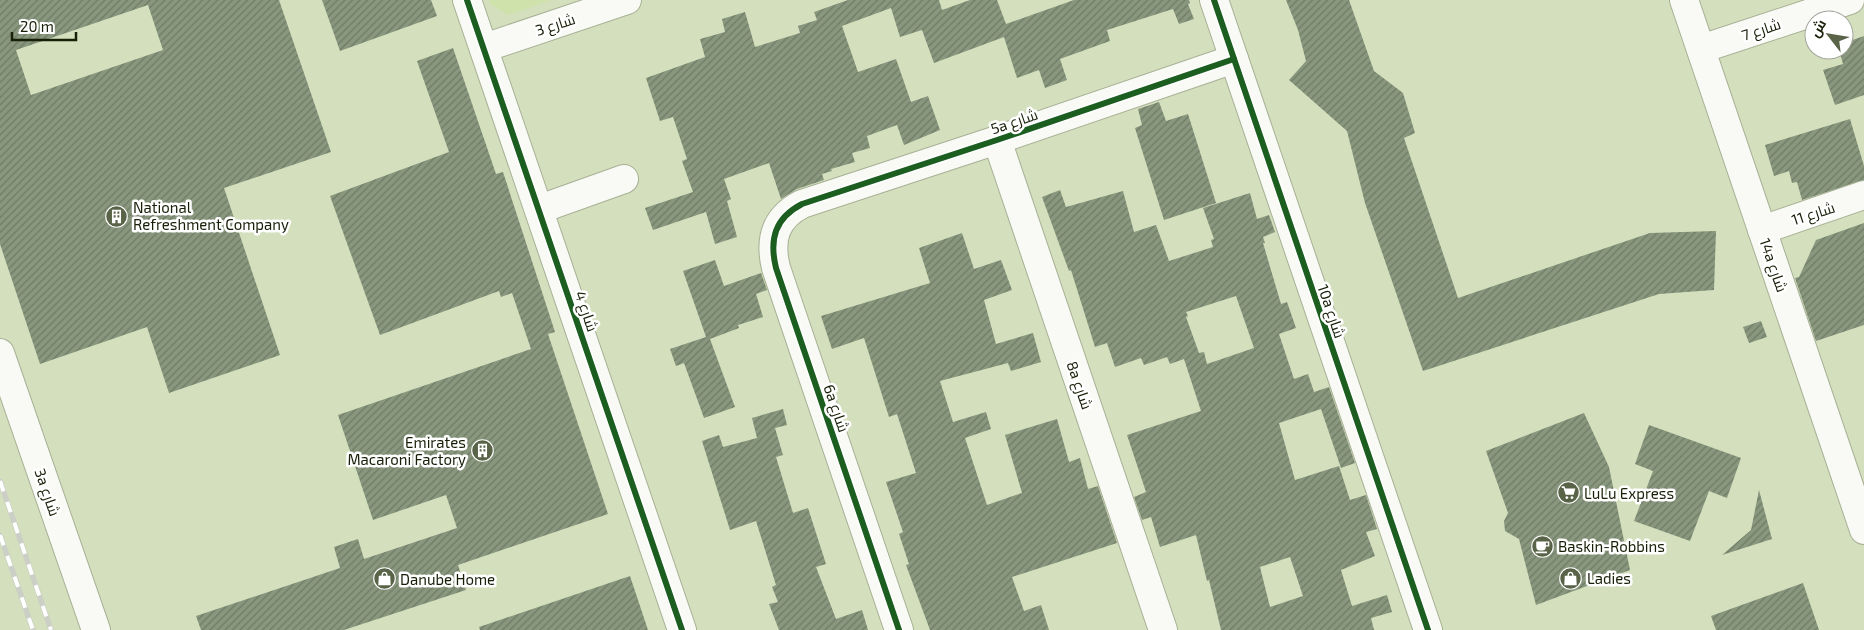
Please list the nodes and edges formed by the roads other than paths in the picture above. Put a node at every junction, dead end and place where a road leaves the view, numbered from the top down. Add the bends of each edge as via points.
1 (467, 0) edge
2 (627, 0) edge
3 (1214, 0) edge
4 (1684, 0) edge
5 (1850, 0) edge
6 (484, 48) junction
7 (1701, 49) junction
8 (1234, 59) junction
9 (997, 140) junction
10 (624, 179) dead end
11 (1864, 196) edge
12 (802, 204) joint
13 (540, 209) junction
14 (1762, 230) junction
15 (0, 353) edge
16 (1864, 530) edge
17 (96, 630) edge
18 (682, 630) edge
19 (898, 630) edge
20 (1163, 630) edge
21 (1428, 630) edge

1 - 6 street, شارع 4
2 - 6 street, شارع 3
3 - 8 street, 10a شارع
4 - 7 street, 14a شارع
5 - 7 street, شارع 7
6 - 13 street, شارع 4
7 - 14 street, 14a شارع
8 - 9 street, 5a شارع
8 - 21 street, 10a شارع
9 - 12 street, 5a شارع
9 - 20 street, 8a شارع
10 - 13 street
11 - 14 street, شارع 11
12 - 19 street, 6a شارع via 790,211 780,223 773,237 772,253
13 - 18 street, شارع 4
14 - 16 street, 14a شارع
15 - 17 street, 3a شارع

